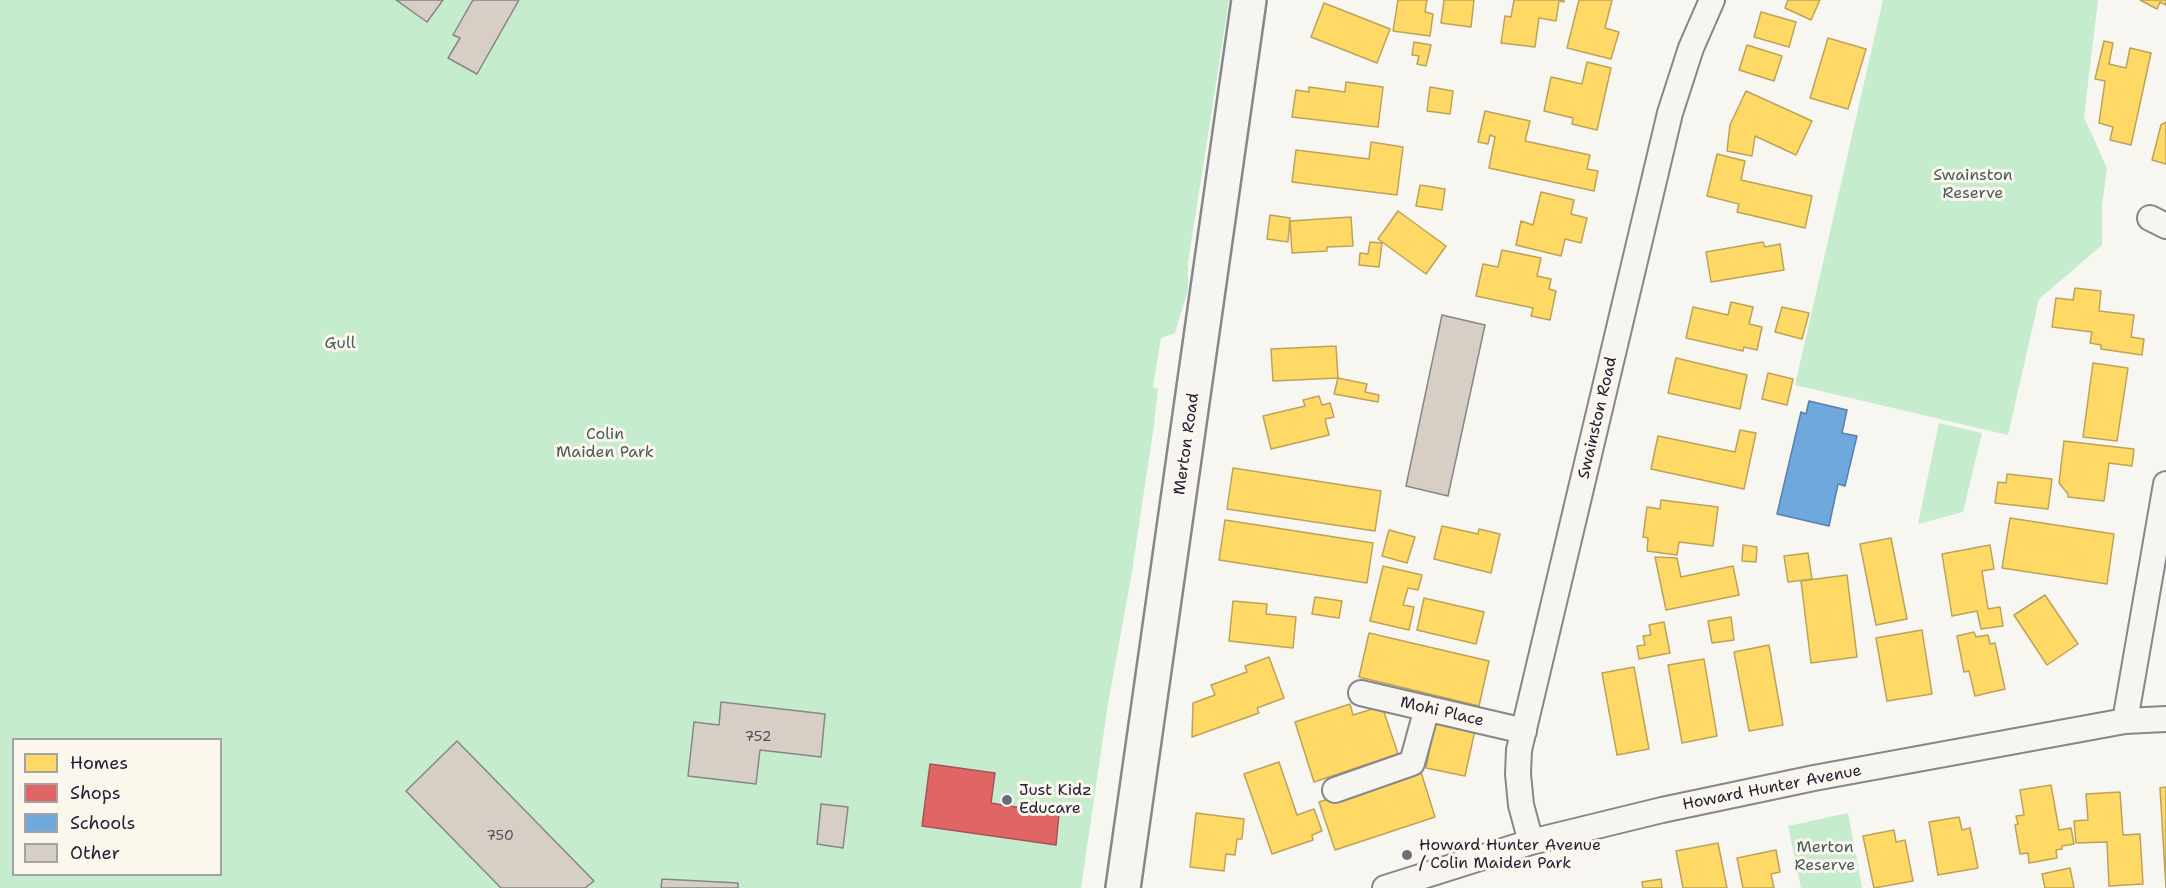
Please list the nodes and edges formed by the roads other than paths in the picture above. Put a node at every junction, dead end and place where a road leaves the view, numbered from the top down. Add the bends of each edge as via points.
1 (1249, 0) edge
2 (1712, 0) edge
3 (2166, 484) edge
4 (1361, 693) dead end
5 (1426, 708) junction
6 (2166, 719) edge
7 (2125, 721) junction
8 (1524, 731) junction
9 (1335, 790) dead end
10 (1531, 842) junction
11 (1123, 888) edge
12 (1385, 888) edge

1 - 11 main road, Merton Road
2 - 8 street, Swainston Road via 1690,48 1670,113
3 - 7 street
4 - 5 street, Mohi Place
5 - 8 street, Mohi Place
5 - 9 street via 1412,763
6 - 7 street, Howard Hunter Avenue
7 - 10 street, Howard Hunter Avenue via 1802,781
8 - 10 street, Swainston Road via 1518,774 1521,806
10 - 12 street, Howard Hunter Avenue

